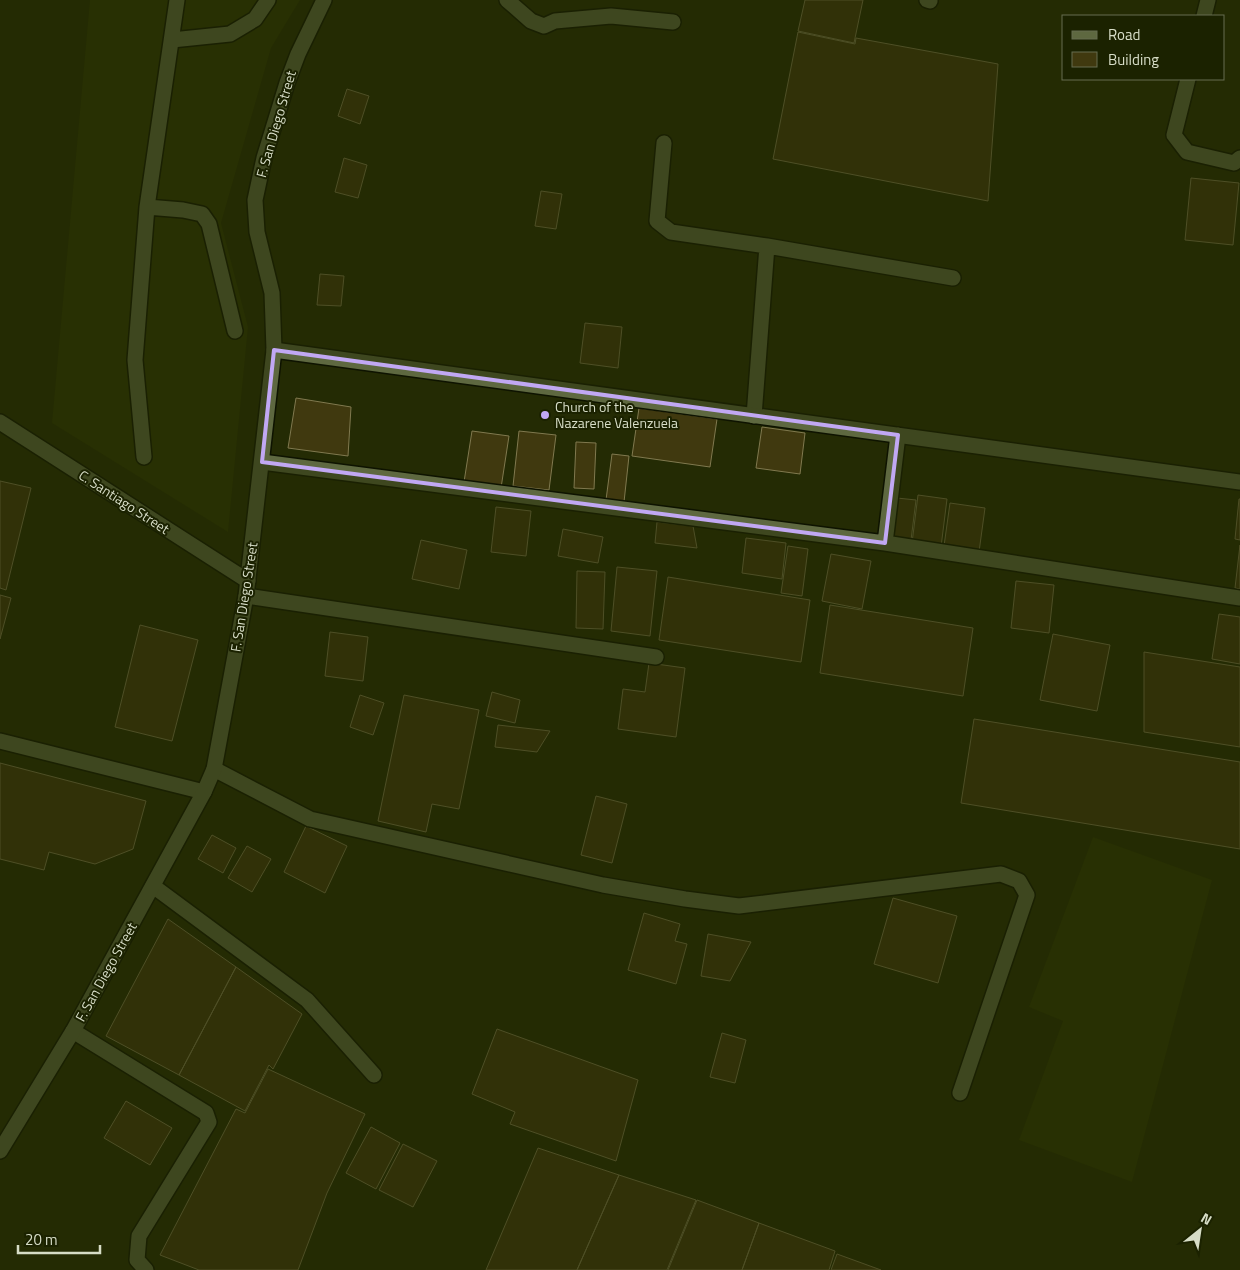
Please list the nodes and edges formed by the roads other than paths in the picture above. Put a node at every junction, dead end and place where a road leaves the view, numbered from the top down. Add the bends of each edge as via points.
1 (177, 0) edge
2 (268, 0) edge
3 (324, 0) edge
4 (507, 0) edge
5 (1208, 0) edge
6 (1204, 15) edge
7 (673, 22) dead end
8 (172, 40) junction
9 (1188, 80) edge
10 (664, 143) dead end
11 (1240, 158) edge
12 (147, 207) junction
13 (767, 246) junction
14 (953, 278) dead end
15 (235, 331) dead end
16 (274, 350) junction
17 (754, 416) junction
18 (0, 422) edge
19 (898, 435) junction
20 (144, 456) dead end
21 (262, 462) junction
22 (1240, 482) edge
23 (885, 543) junction
24 (247, 589) junction
25 (1240, 598) edge
26 (656, 657) dead end
27 (0, 741) edge
28 (214, 770) junction
29 (204, 792) junction
30 (153, 886) junction
31 (73, 1031) junction
32 (374, 1074) dead end
33 (960, 1093) dead end
34 (0, 1151) edge
35 (146, 1270) edge

1 - 8 street
2 - 8 street via 255,19 230,34
3 - 16 street, F. San Diego Street via 287,83 255,200 257,232 272,293
4 - 7 street via 531,21 544,26 610,16
5 - 6 street
8 - 12 street
9 - 11 street via 1174,135 1187,152 1234,163
10 - 13 street via 657,221 671,232
12 - 15 street via 202,214 209,224
12 - 20 street via 135,360
13 - 14 street
13 - 17 street
16 - 17 street
16 - 21 street, F. San Diego Street
17 - 19 street
18 - 24 street, C. Santiago Street
19 - 22 street
19 - 23 street
21 - 23 street
21 - 24 street, F. San Diego Street
23 - 25 street
24 - 26 street
24 - 28 street, F. San Diego Street
27 - 29 street
28 - 29 street, F. San Diego Street
28 - 33 street via 310,819 685,900 739,906 1002,874 1019,881 1027,895
29 - 30 street, F. San Diego Street
30 - 31 street, F. San Diego Street
30 - 32 street via 307,1000
31 - 34 street, F. San Diego Street
31 - 35 street via 206,1113 209,1122 139,1236 137,1260

